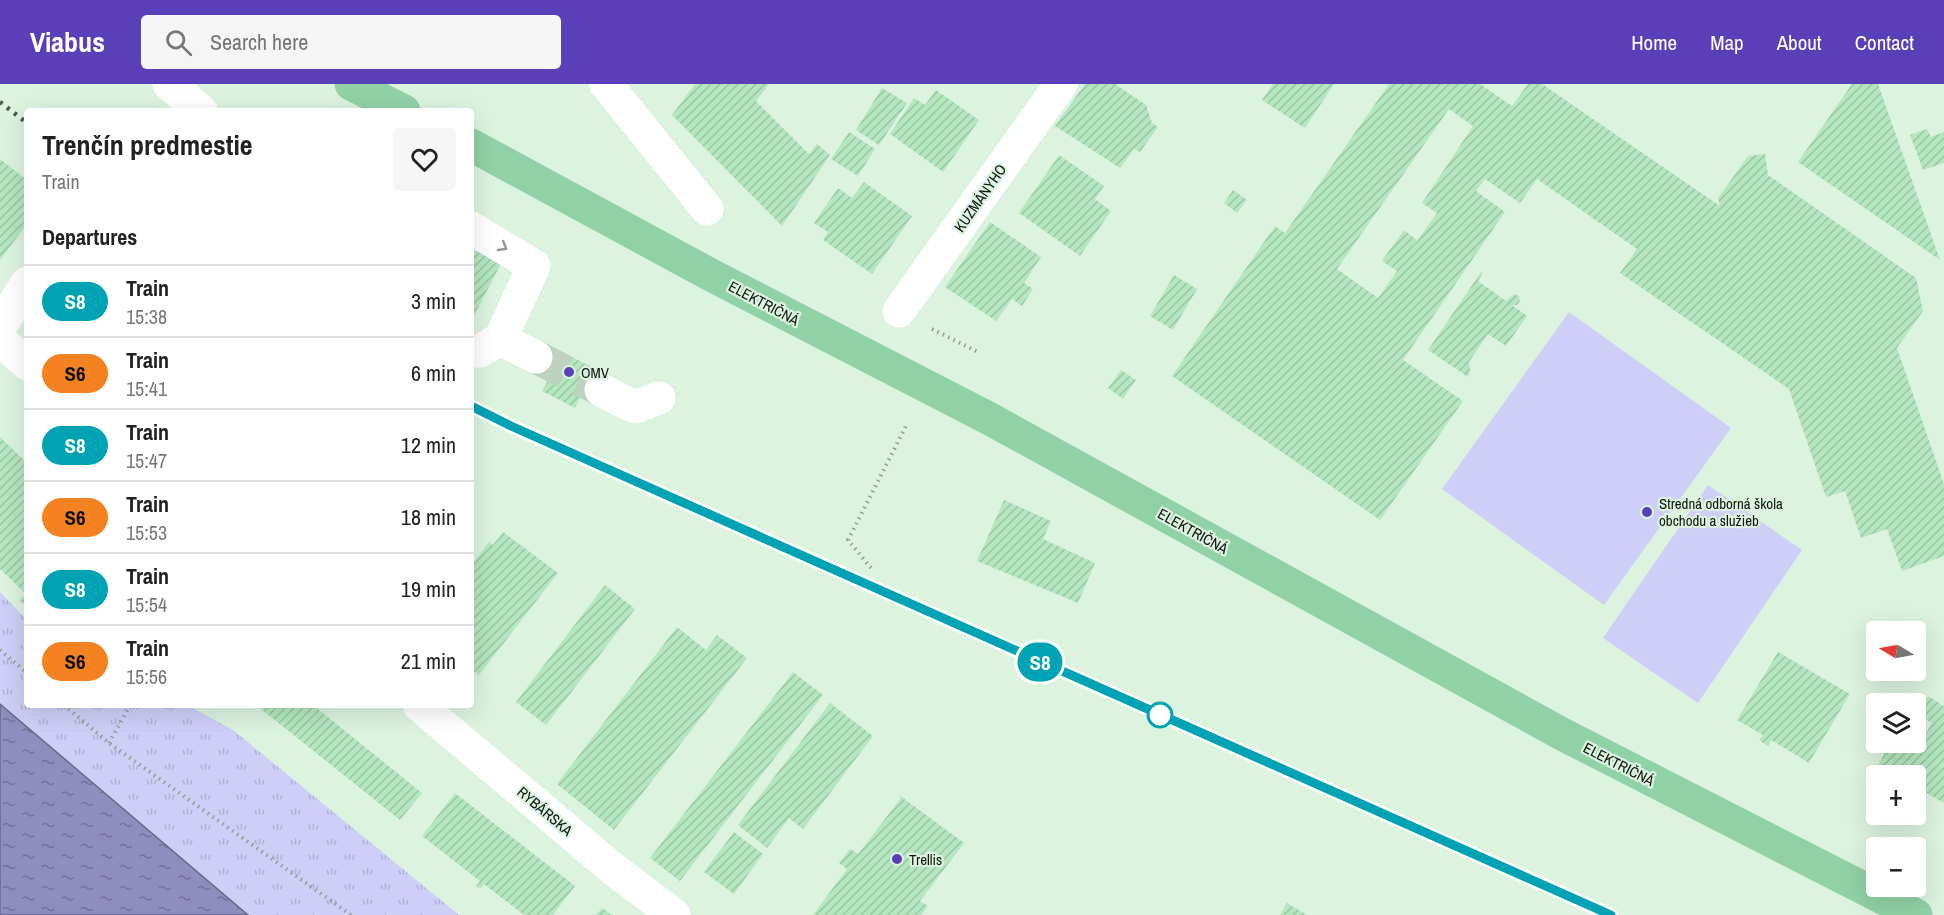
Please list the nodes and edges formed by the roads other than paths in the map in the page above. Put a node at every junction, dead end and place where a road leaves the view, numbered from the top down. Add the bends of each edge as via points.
1 (169, 84) edge
2 (351, 84) edge
3 (606, 84) edge
4 (1061, 84) edge
5 (197, 108) edge
6 (398, 108) edge
7 (474, 149) edge
8 (486, 163) edge
9 (707, 209) dead end
10 (474, 230) edge
11 (24, 288) edge
12 (899, 311) dead end
13 (0, 327) edge
14 (0, 340) edge
15 (485, 345) edge
16 (536, 357) tunnel mouth
17 (24, 361) edge
18 (601, 390) tunnel mouth
19 (659, 398) dead end
20 (423, 708) edge
21 (674, 915) edge
22 (1916, 915) edge

1 - 5 street
2 - 6 main road
3 - 9 street
4 - 12 street, KUZMÁNYHO
7 - 8 main road, ELEKTRIČNÁ
8 - 22 main road, ELEKTRIČNÁ via 992,420 1562,734
10 -> 15 street via 534,267
11 - 13 street
14 - 17 street
15 - 16 street
18 - 19 street via 635,407
20 - 21 street, RYBÁRSKA via 612,868

